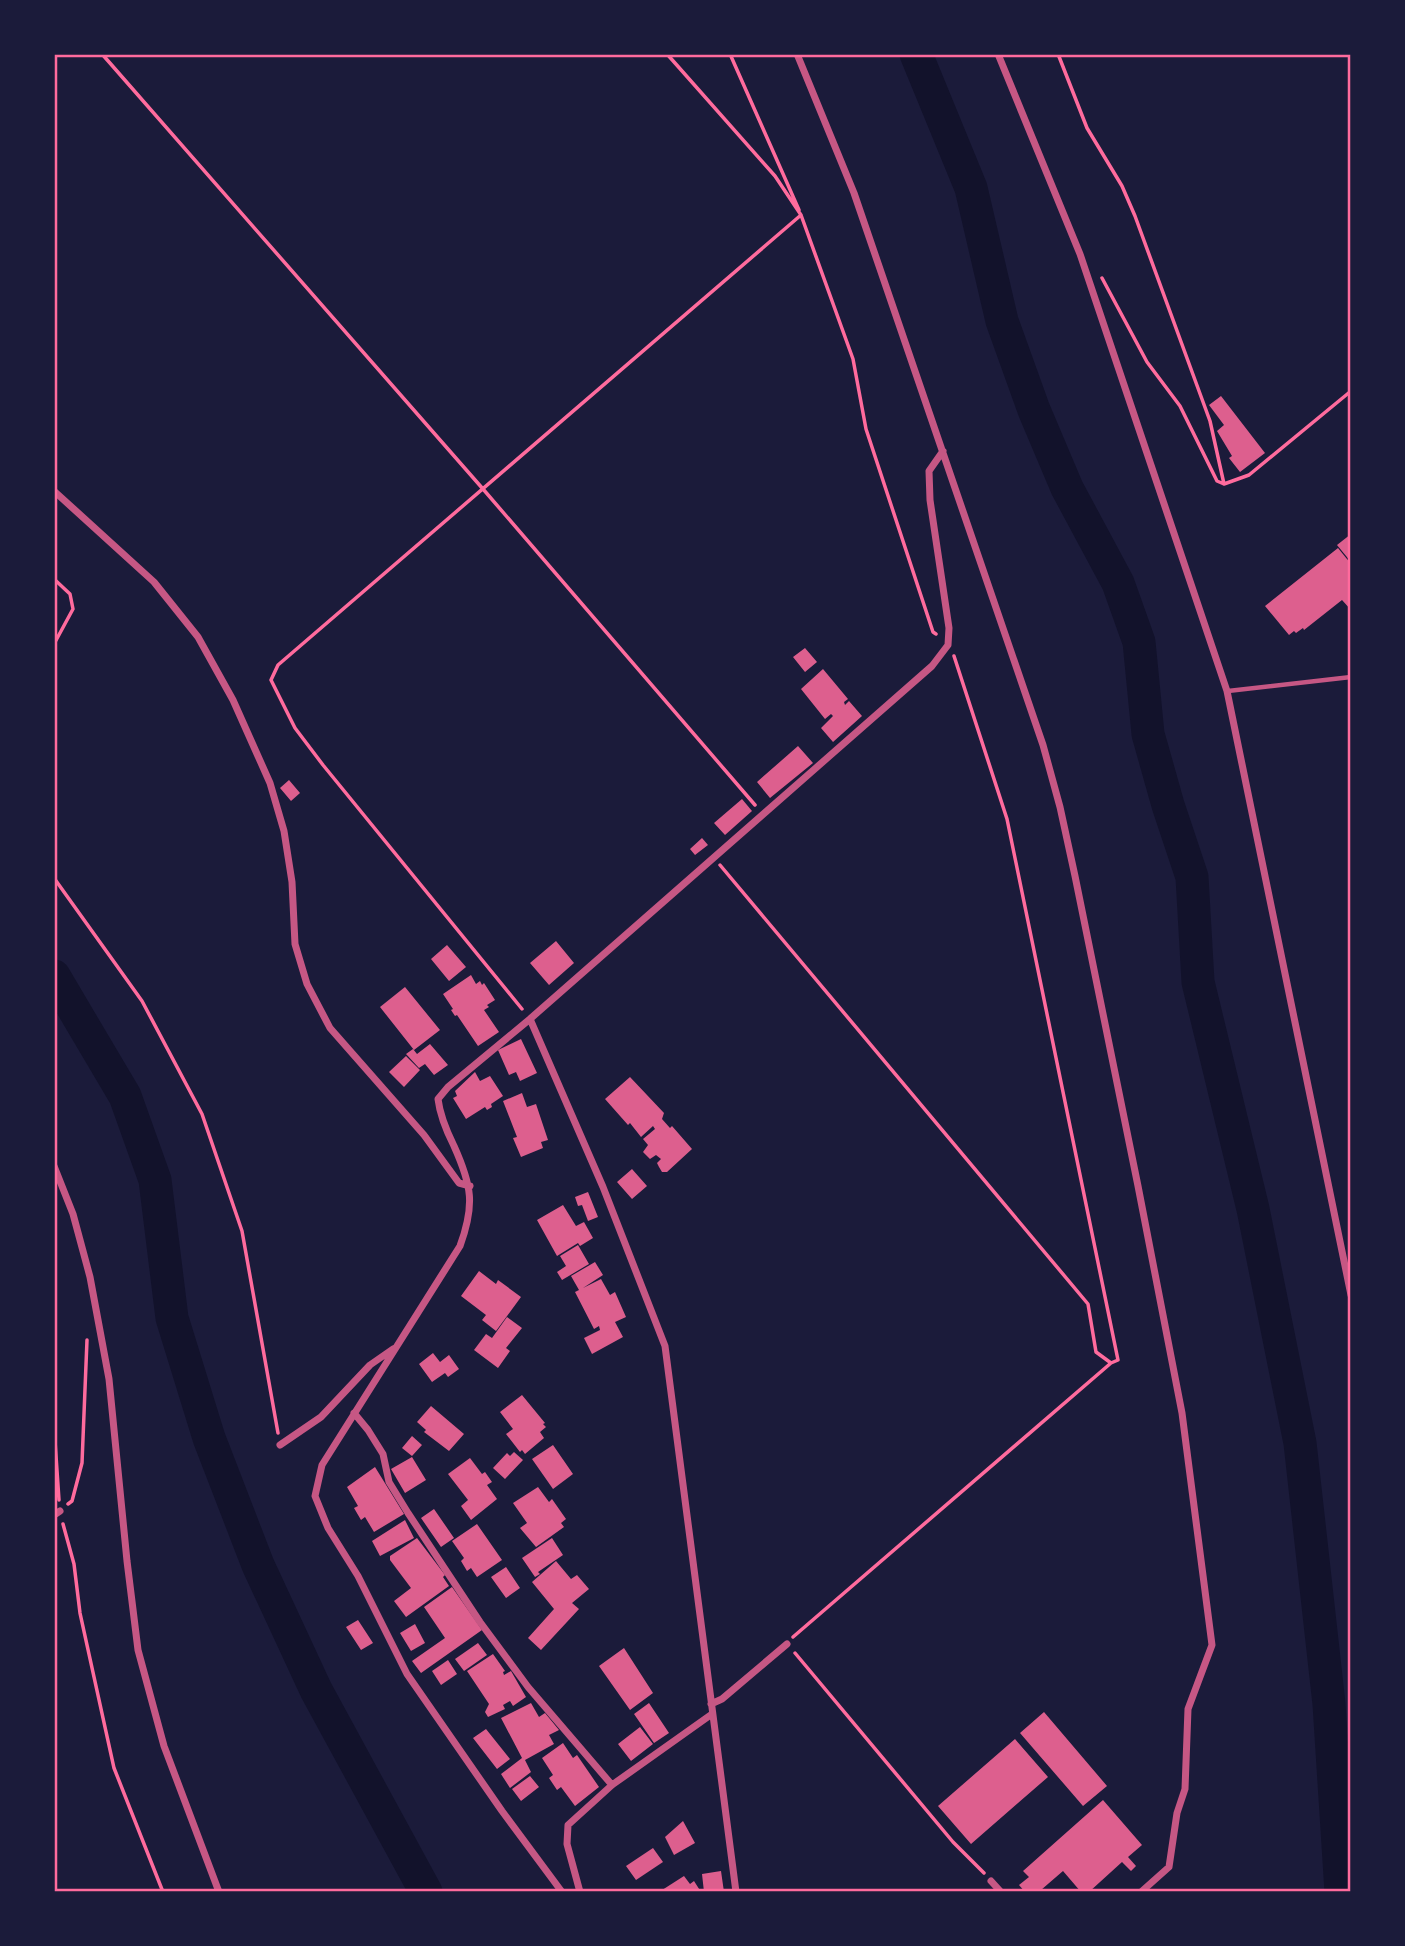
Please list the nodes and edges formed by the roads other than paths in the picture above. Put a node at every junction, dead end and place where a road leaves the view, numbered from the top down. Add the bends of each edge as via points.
1 (797, 54) edge
2 (998, 54) edge
3 (943, 451) junction
4 (54, 491) edge
5 (1351, 677) edge
6 (1227, 691) junction
7 (530, 1019) junction
8 (54, 1166) edge
9 (470, 1186) junction
10 (1351, 1295) edge
11 (398, 1346) junction
12 (354, 1413) junction
13 (280, 1445) road end
14 (787, 1644) road end
15 (711, 1704) junction
16 (712, 1714) junction
17 (612, 1785) junction
18 (991, 1881) road end
19 (219, 1892) edge
20 (562, 1892) edge
21 (580, 1892) edge
22 (736, 1892) edge
23 (1001, 1892) edge
24 (1141, 1892) edge

1 - 3 street via 854,193
2 - 6 street via 1080,254
3 - 7 street via 929,471 948,645 932,666
3 - 24 street via 1060,807 1182,1413 1212,1645 1188,1709 1185,1789 1169,1867
4 - 9 street via 154,582 198,638 233,700 270,783 284,831 295,944 307,984 330,1028 424,1135 459,1183
5 - 6 lane
6 - 10 street
7 - 9 street via 438,1099 439,1115
7 - 15 street via 665,1346
8 - 19 street via 90,1277 109,1379 138,1650 164,1746
9 - 11 street via 470,1218 460,1246
11 - 12 street
11 - 13 street via 370,1365 321,1417
12 - 17 street via 383,1454 388,1482 480,1622
12 - 20 street via 322,1465 315,1496 328,1528 358,1576 407,1674
14 - 15 street
15 - 16 street
16 - 17 street
16 - 22 street
17 - 21 street via 568,1825 567,1844
18 - 23 street

